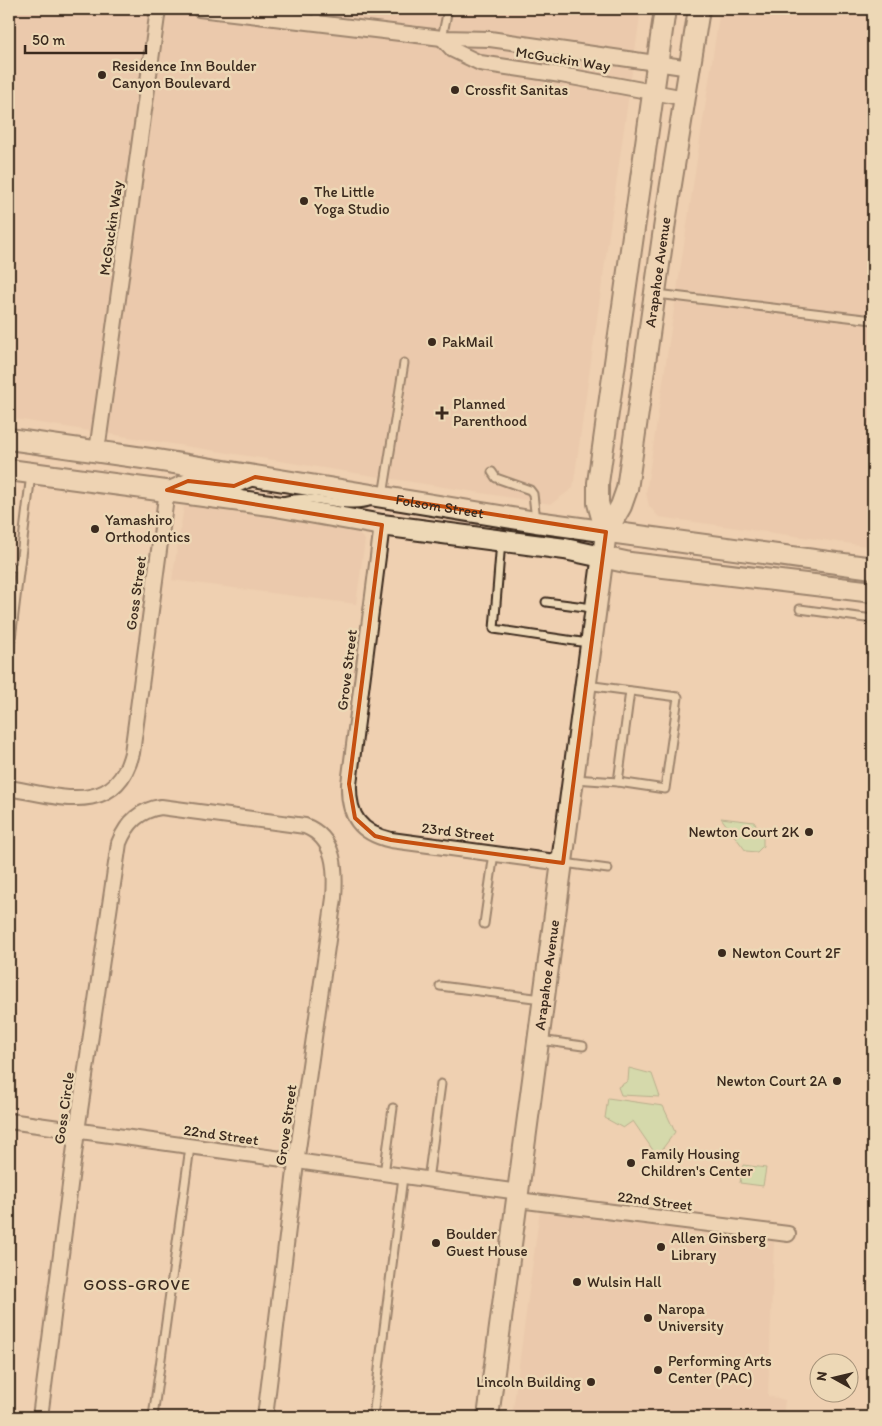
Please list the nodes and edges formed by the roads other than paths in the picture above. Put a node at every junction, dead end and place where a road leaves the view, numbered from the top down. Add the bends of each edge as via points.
1 (158, 9) edge
2 (199, 9) edge
3 (448, 9) edge
4 (665, 9) edge
5 (699, 9) edge
6 (317, 15) edge
7 (442, 38) junction
8 (658, 63) junction
9 (690, 68) junction
10 (653, 91) junction
11 (685, 98) junction
12 (654, 294) junction
13 (873, 320) edge
14 (404, 363) dead end
15 (9, 439) edge
16 (97, 451) junction
17 (9, 470) edge
18 (492, 472) dead end
19 (31, 473) junction
20 (255, 477) junction
21 (167, 490) junction
22 (383, 498) junction
23 (270, 504) junction
24 (536, 522) junction
25 (382, 525) junction
26 (606, 532) junction
27 (501, 540) junction
28 (603, 557) junction
29 (9, 566) edge
30 (18, 568) junction
31 (873, 568) edge
32 (873, 592) edge
33 (546, 602) dead end
34 (596, 609) junction
35 (800, 609) dead end
36 (873, 619) edge
37 (591, 644) junction
38 (9, 655) edge
39 (586, 685) junction
40 (630, 691) junction
41 (574, 779) junction
42 (618, 782) junction
43 (9, 788) edge
44 (143, 813) joint
45 (355, 818) joint
46 (494, 853) junction
47 (564, 863) junction
48 (608, 869) dead end
49 (484, 924) dead end
50 (440, 986) dead end
51 (545, 999) junction
52 (539, 1040) junction
53 (584, 1046) dead end
54 (441, 1084) dead end
55 (393, 1108) dead end
56 (9, 1121) edge
57 (77, 1131) junction
58 (190, 1147) junction
59 (296, 1163) junction
60 (384, 1174) junction
61 (403, 1177) junction
62 (428, 1180) junction
63 (518, 1196) junction
64 (788, 1234) dead end
65 (40, 1417) edge
66 (153, 1417) edge
67 (265, 1417) edge
68 (373, 1417) edge
69 (488, 1417) edge

1 - 16 street, McGuckin Way
2 - 6 street, McGuckin Way
3 - 7 lane
4 - 8 main road, Arapahoe Avenue
5 - 9 main road, Arapahoe Avenue
6 - 7 street, McGuckin Way
7 - 8 street, McGuckin Way via 490,39
7 - 10 street, McGuckin Way via 453,50 480,63
8 - 9 street, McGuckin Way
8 - 10 main road, Arapahoe Avenue
9 - 11 main road, Arapahoe Avenue
10 - 11 street, McGuckin Way
10 - 26 main road, Arapahoe Avenue via 598,483 598,503
11 - 12 main road, Arapahoe Avenue
12 - 13 lane
12 - 26 main road, Arapahoe Avenue via 627,489
14 - 22 lane
15 - 16 main road, Folsom Street
16 - 20 main road, Folsom Street
17 - 19 main road, Folsom Street
18 - 24 lane via 496,478 530,490
19 - 21 main road, Folsom Street
19 - 30 lane
20 - 21 street via 234,486 188,481
20 - 22 main road, Folsom Street
21 - 23 main road, Folsom Street
21 - 43 street, Goss Street via 132,753 124,774 110,791 89,799
22 - 23 lane via 359,505 296,497
22 - 24 main road, Folsom Street
23 - 25 main road, Folsom Street
24 - 26 main road, Folsom Street
25 - 27 main road, Folsom Street
25 - 45 street, Grove Street via 349,784 349,799
26 - 28 main road, Arapahoe Avenue
26 - 31 main road, Folsom Street
27 - 28 main road, Folsom Street
27 - 37 lane via 492,626 496,630
28 - 32 main road, Folsom Street
28 - 34 main road, Arapahoe Avenue
29 - 30 lane
30 - 38 lane
33 - 34 lane
34 - 37 main road, Arapahoe Avenue
35 - 36 lane
37 - 39 main road, Arapahoe Avenue
39 - 40 lane
39 - 41 main road, Arapahoe Avenue
40 - 42 lane
40 - 42 lane via 678,697 665,789
41 - 42 lane
41 - 47 main road, Arapahoe Avenue
44 - 57 street, Goss Circle via 129,823 119,843
44 - 59 street, Grove Street via 161,807 312,828 324,840 335,860 334,898
45 - 46 street, 23rd Street via 380,838
46 - 47 street, 23rd Street
46 - 49 lane
47 - 48 lane
47 - 51 main road, Arapahoe Avenue
50 - 51 lane
51 - 52 main road, Arapahoe Avenue
52 - 53 lane
52 - 63 main road, Arapahoe Avenue
54 - 62 lane
55 - 60 lane
56 - 57 street, 22nd Street
57 - 58 street, 22nd Street
57 - 65 street, Goss Circle
58 - 59 street, 22nd Street
58 - 66 lane
59 - 60 street, 22nd Street
59 - 67 street, Grove Street
60 - 61 street, 22nd Street
61 - 62 street, 22nd Street
61 - 68 lane
62 - 63 street, 22nd Street
63 - 64 street, 22nd Street
63 - 69 main road, Arapahoe Avenue

